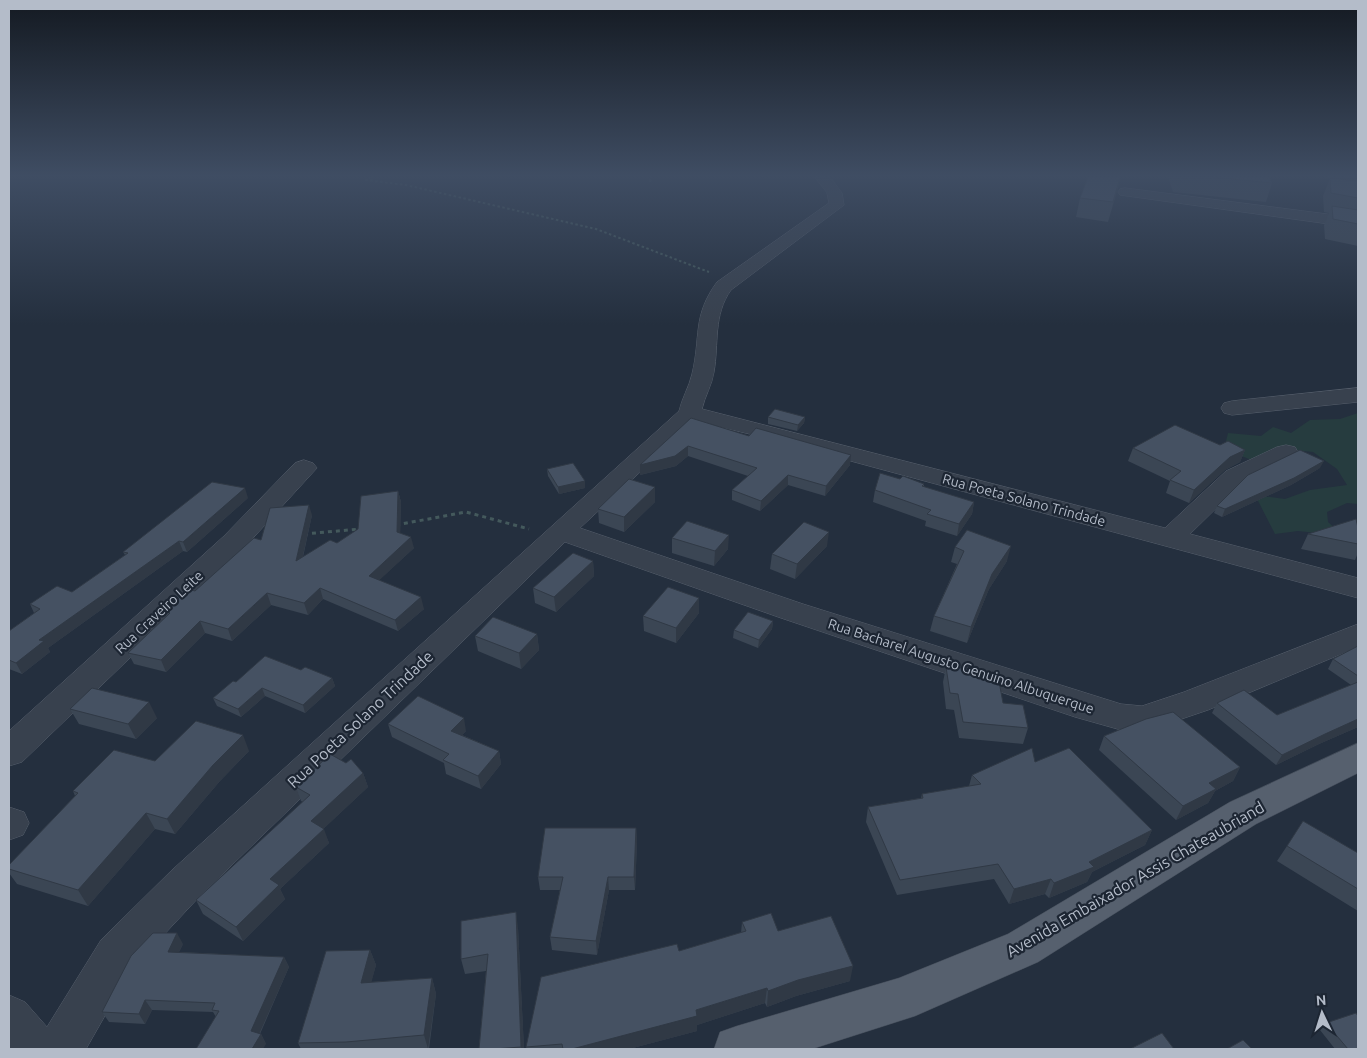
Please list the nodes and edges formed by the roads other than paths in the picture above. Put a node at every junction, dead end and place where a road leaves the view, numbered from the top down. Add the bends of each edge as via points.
1 (806, 226) edge
2 (1358, 395) edge
3 (1232, 408) dead end
4 (690, 413) junction
5 (1286, 452) dead end
6 (304, 468) dead end
7 (559, 533) junction
8 (1170, 538) junction
9 (1358, 588) edge
10 (1358, 634) edge
11 (9, 752) edge
12 (1358, 758) edge
13 (9, 1018) edge
14 (35, 1049) edge
15 (60, 1049) edge
16 (737, 1049) edge

1 - 4 street via 731,280 716,295 710,311 704,369
2 - 3 street
4 - 7 street, Rua Poeta Solano Trindade
4 - 8 street, Rua Poeta Solano Trindade
5 - 8 street via 1236,476
6 - 11 street, Rua Craveiro Leite via 234,542
7 - 10 street, Rua Bacharel Augusto Genuino Albuquerque via 1121,717 1143,719 1196,702
7 - 15 street, Rua Poeta Solano Trindade via 186,883 123,948 90,996
8 - 9 street, Rua Poeta Solano Trindade
12 - 16 main road, Avenida Embaixador Assis Chateaubriand via 1243,813 1023,948 899,1000
13 - 14 street

